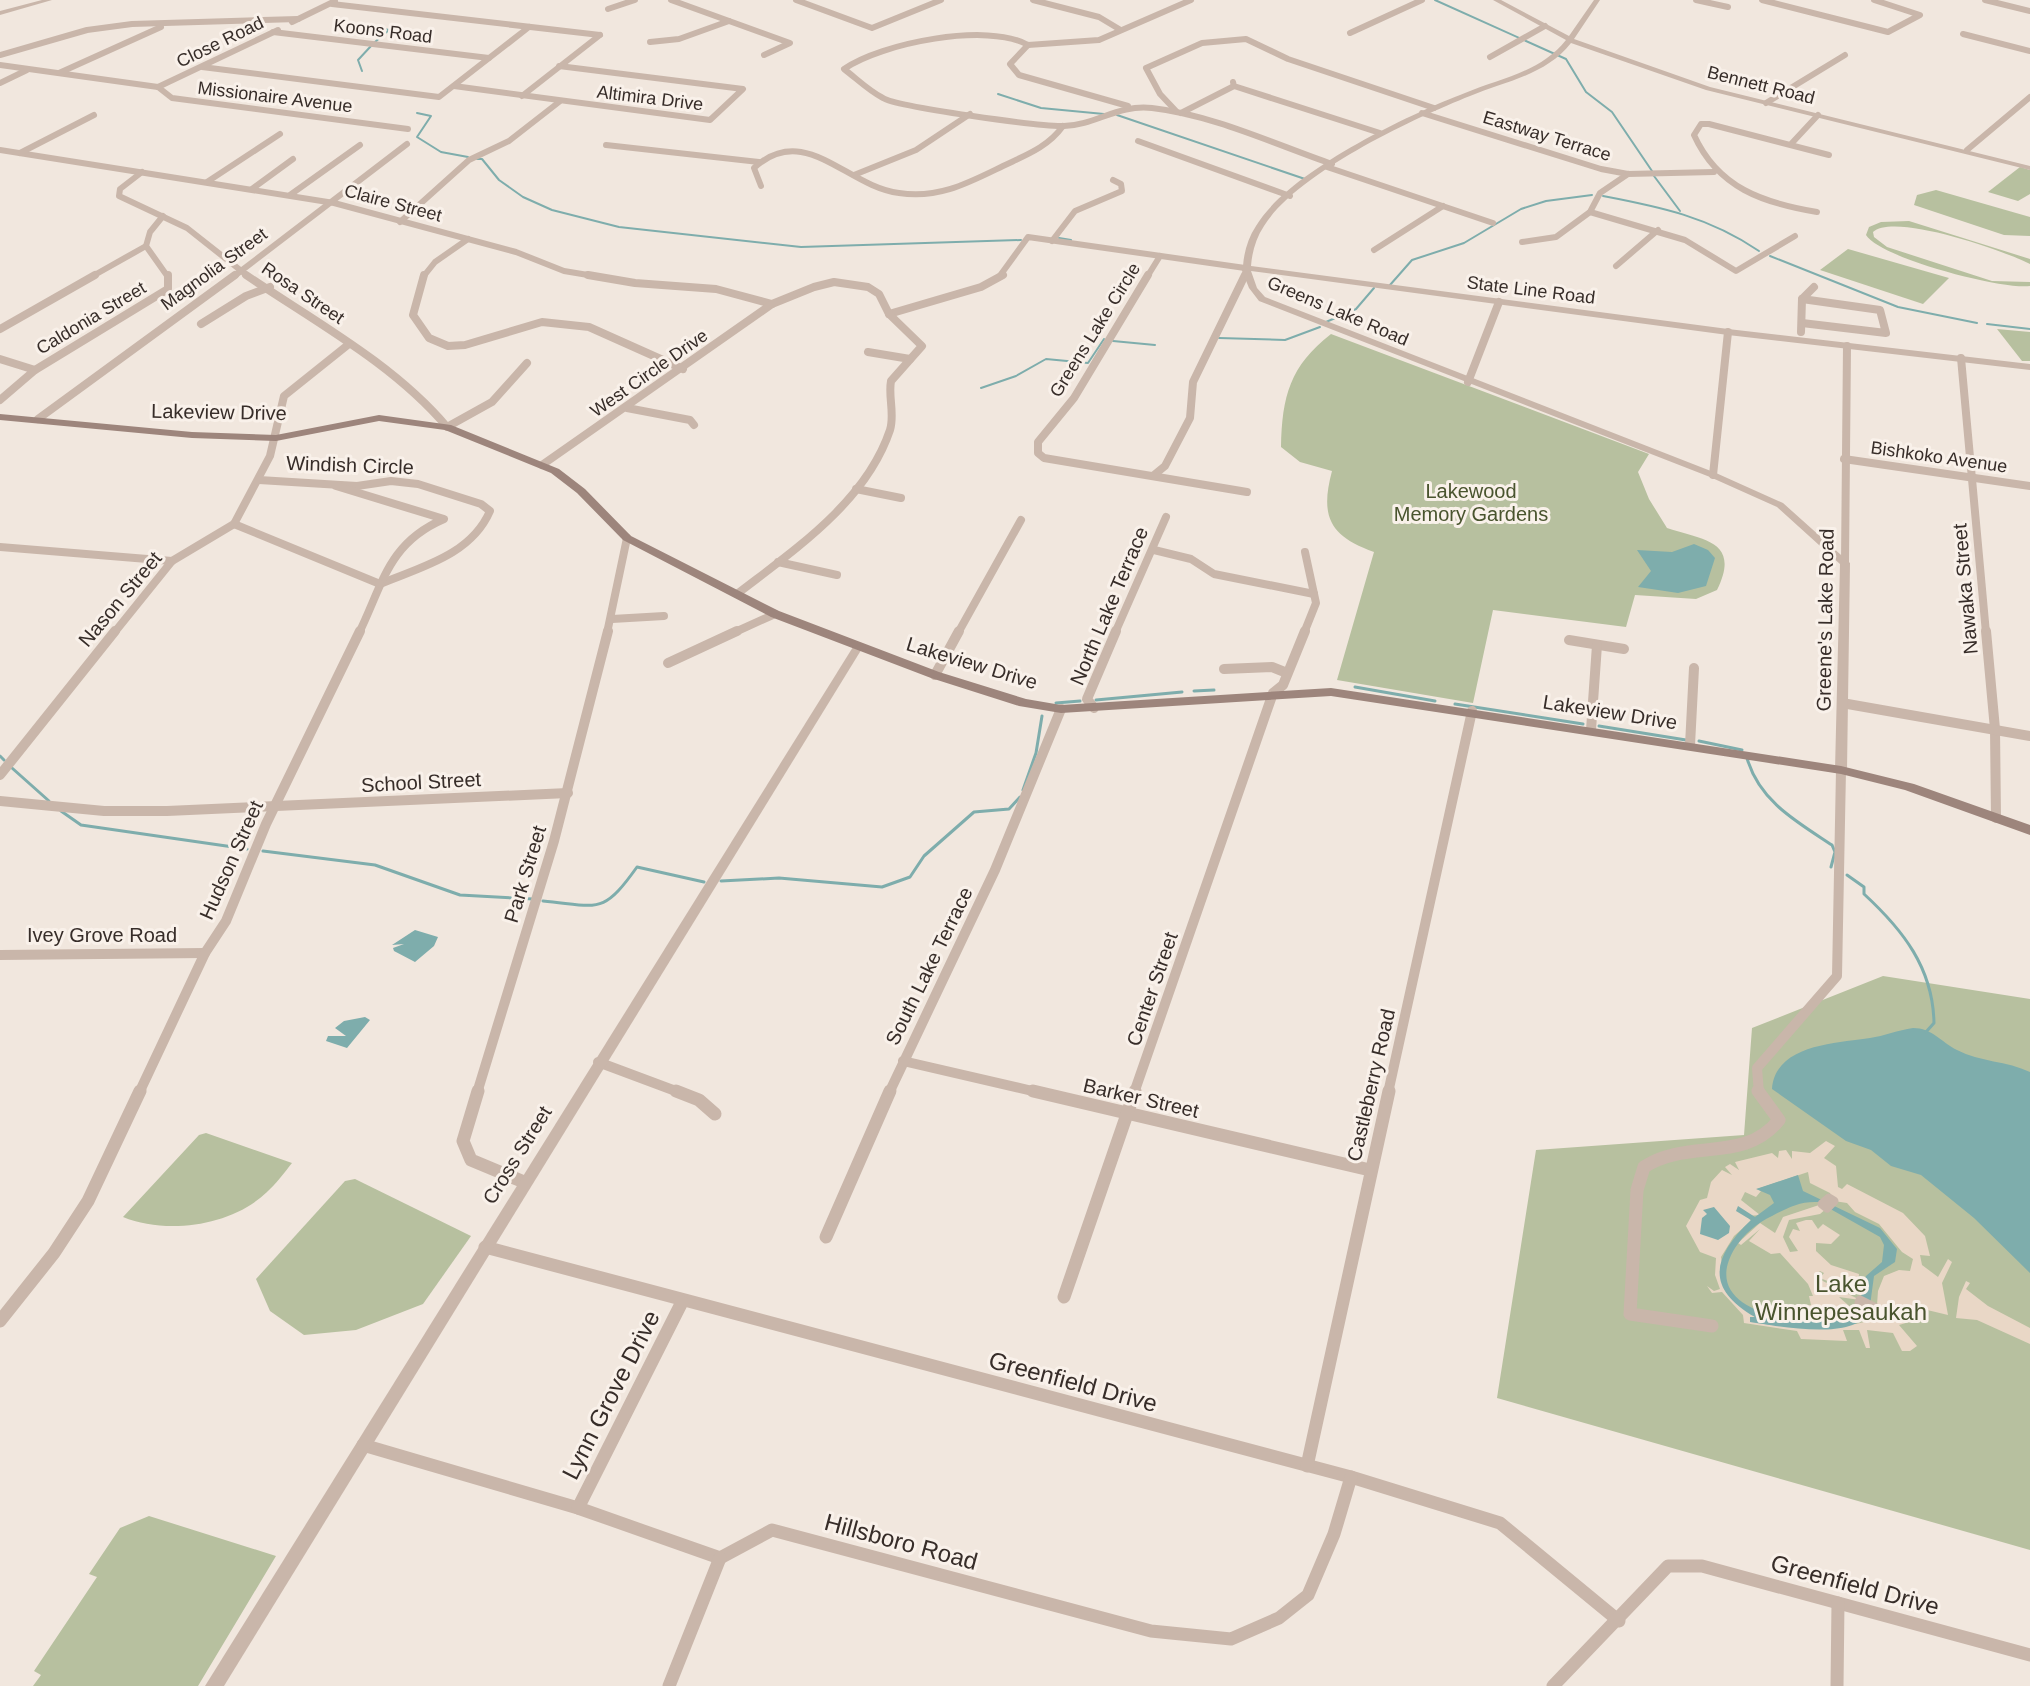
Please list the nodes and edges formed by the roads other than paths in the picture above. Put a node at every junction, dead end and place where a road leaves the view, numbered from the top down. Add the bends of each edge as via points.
1 (49, 0) edge
2 (635, 0) edge
3 (671, 0) edge
4 (796, 0) edge
5 (941, 0) edge
6 (1033, 0) edge
7 (1191, 0) edge
8 (1422, 0) edge
9 (1496, 0) edge
10 (1597, 0) edge
11 (1696, 0) edge
12 (1762, 0) edge
13 (1874, 0) edge
14 (1985, 0) edge
15 (334, 2) edge
16 (2003, 2) edge
17 (1728, 7) dead end
18 (608, 9) dead end
19 (2030, 11) edge
20 (0, 13) edge
21 (298, 19) junction
22 (729, 21) junction
23 (167, 25) junction
24 (1545, 26) junction
25 (529, 27) junction
26 (1119, 29) junction
27 (273, 32) junction
28 (1350, 33) dead end
29 (1963, 34) dead end
30 (1568, 38) junction
31 (650, 42) dead end
32 (1028, 45) junction
33 (2030, 51) edge
34 (0, 55) edge
35 (764, 55) dead end
36 (1845, 55) dead end
37 (1490, 57) dead end
38 (489, 58) junction
39 (0, 65) edge
40 (559, 66) junction
41 (202, 67) junction
42 (29, 69) junction
43 (57, 74) junction
44 (0, 83) edge
45 (454, 86) junction
46 (158, 87) junction
47 (522, 96) junction
48 (2030, 97) edge
49 (559, 102) junction
50 (1766, 103) junction
51 (1128, 106) junction
52 (1434, 108) junction
53 (1181, 113) junction
54 (1422, 113) junction
55 (970, 114) junction
56 (94, 115) dead end
57 (1818, 115) junction
58 (1063, 126) junction
59 (408, 129) dead end
60 (1380, 133) junction
61 (280, 134) dead end
62 (1138, 141) dead end
63 (1792, 143) junction
64 (407, 144) dead end
65 (360, 145) dead end
66 (606, 145) dead end
67 (0, 150) edge
68 (1967, 150) junction
69 (20, 153) junction
70 (1829, 155) dead end
71 (293, 159) dead end
72 (759, 162) junction
73 (1329, 166) junction
74 (2030, 168) edge
75 (142, 172) junction
76 (1714, 172) junction
77 (1628, 174) junction
78 (854, 175) junction
79 (1113, 180) dead end
80 (207, 182) junction
81 (761, 186) dead end
82 (252, 189) junction
83 (290, 195) junction
84 (1290, 196) junction
85 (334, 203) junction
86 (1443, 206) junction
87 (1590, 212) junction
88 (1817, 212) dead end
89 (163, 216) junction
90 (400, 222) junction
91 (1493, 223) dead end
92 (1658, 230) junction
93 (1795, 236) dead end
94 (1054, 237) junction
95 (468, 239) junction
96 (1522, 242) dead end
97 (146, 246) junction
98 (1374, 250) dead end
99 (1160, 256) junction
100 (1616, 266) dead end
101 (239, 269) junction
102 (1246, 270) junction
103 (270, 287) junction
104 (1814, 287) dead end
105 (1802, 299) junction
106 (1499, 302) junction
107 (772, 304) junction
108 (889, 314) junction
109 (201, 324) dead end
110 (0, 329) edge
111 (1728, 332) junction
112 (1886, 333) junction
113 (349, 344) junction
114 (1847, 346) junction
115 (1889, 351) junction
116 (868, 352) dead end
117 (1961, 358) junction
118 (0, 359) edge
119 (910, 359) junction
120 (527, 363) dead end
121 (2030, 367) edge
122 (683, 369) junction
123 (35, 370) junction
124 (1468, 382) junction
125 (0, 400) edge
126 (627, 408) junction
127 (0, 417) edge
128 (38, 419) junction
129 (694, 425) dead end
130 (447, 427) junction
131 (276, 438) junction
132 (1844, 459) junction
133 (542, 465) junction
134 (1154, 475) junction
135 (1713, 475) junction
136 (1974, 478) junction
137 (259, 480) junction
138 (336, 486) junction
139 (2030, 486) edge
140 (856, 489) junction
141 (1247, 492) dead end
142 (901, 498) dead end
143 (1166, 517) dead end
144 (1021, 520) dead end
145 (234, 524) junction
146 (627, 538) junction
147 (1, 549) edge
148 (1154, 550) junction
149 (1305, 552) dead end
150 (172, 561) junction
151 (778, 562) junction
152 (1845, 563) junction
153 (837, 575) dead end
154 (380, 584) junction
155 (737, 594) junction
156 (1314, 594) junction
157 (775, 614) junction
158 (664, 616) dead end
159 (612, 619) junction
160 (1569, 640) dead end
161 (1597, 645) junction
162 (858, 647) junction
163 (1624, 649) dead end
164 (668, 663) dead end
165 (1694, 668) dead end
166 (1224, 669) dead end
167 (1287, 673) junction
168 (935, 675) junction
169 (1273, 693) junction
170 (1842, 703) junction
171 (1094, 708) junction
172 (1061, 709) junction
173 (1472, 711) junction
174 (1995, 729) junction
175 (1591, 730) junction
176 (2030, 736) edge
177 (1690, 745) junction
178 (1841, 770) junction
179 (0, 775) edge
180 (568, 793) junction
181 (0, 801) edge
182 (276, 805) junction
183 (1996, 818) junction
184 (2030, 830) edge
185 (205, 953) junction
186 (0, 955) edge
187 (903, 1061) junction
188 (598, 1062) junction
189 (1128, 1113) junction
190 (715, 1114) dead end
191 (1370, 1170) junction
192 (524, 1182) junction
193 (826, 1237) dead end
194 (485, 1247) junction
195 (1064, 1297) dead end
196 (682, 1302) junction
197 (0, 1321) edge
198 (1712, 1326) dead end
199 (363, 1445) junction
200 (1307, 1466) junction
201 (1351, 1477) junction
202 (578, 1508) junction
203 (720, 1558) junction
204 (1838, 1603) junction
205 (1619, 1621) junction
206 (2030, 1655) edge
207 (214, 1686) edge
208 (669, 1686) edge
209 (1553, 1686) edge
210 (1837, 1686) edge

1 - 20 street
2 - 18 street
3 - 22 street
4 - 5 street via 872,28
6 - 26 street via 1099,17
7 - 26 street
8 - 28 street
9 - 24 street, Bennett Road
10 - 30 street, Greens Lake Road
11 - 17 street
12 - 13 street via 1888,32 1920,15
14 - 16 street
15 - 21 street, Close Road
15 - 25 street
16 - 19 street
21 - 23 street
21 - 27 street, Close Road
22 - 31 street via 679,39
22 - 35 street via 790,43
23 - 34 street via 87,30
23 - 43 street
24 - 30 street, Bennett Road
24 - 37 street
25 - 38 street
25 - 40 street via 600,35
26 - 32 street via 1081,44
27 - 38 street, Koons Road
27 - 41 street, Close Road
29 - 33 street
30 - 50 street, Bennett Road via 1708,89
30 - 52 street, Greens Lake Road via 1543,64
32 - 51 street via 1010,64 1019,75
32 - 55 street via 1017,36 979,33 863,56 844,69 885,100
36 - 50 street
38 - 45 street
39 - 42 street, Missionaire Avenue
40 - 47 street
40 - 49 street, Altimira Drive via 743,89 710,120
41 - 45 street via 439,97
41 - 46 street, Close Road
42 - 43 street, Missionaire Avenue
42 - 44 street
43 - 46 street, Missionaire Avenue
45 - 47 street, Altimira Drive
46 - 59 street, Missionaire Avenue via 172,98
47 - 49 street, Altimira Drive
48 - 68 street
49 - 90 street via 509,141 455,171
50 - 57 street, Bennett Road
51 - 53 street
51 - 58 street
52 - 53 street via 1272,53 1264,43 1231,37 1203,42 1146,68 1171,109
52 - 54 street, Greens Lake Road
53 - 60 street via 1233,84
53 - 73 street
54 - 60 street, Greens Lake Road
54 - 77 street, Eastway Terrace
55 - 58 street
55 - 78 street via 954,130 889,165
56 - 69 street
57 - 63 street
57 - 68 street, Bennett Road
58 - 78 street via 1053,142 954,191 885,191
60 - 73 street, Greens Lake Road
61 - 80 street
62 - 84 street
63 - 70 street
63 - 76 street via 1701,124 1694,135
64 - 85 street, Magnolia Street
65 - 83 street
66 - 72 street
67 - 69 street, Claire Street
68 - 74 street, Bennett Road
69 - 75 street, Claire Street
71 - 82 street
72 - 78 street via 799,151 820,155
72 - 81 street via 754,168
73 - 84 street, Greens Lake Road
73 - 86 street
75 - 80 street, Claire Street
75 - 89 street, Rosa Street via 120,189 119,196
76 - 77 street, Eastway Terrace
76 - 88 street via 1750,196
77 - 87 street via 1600,193
79 - 94 street via 1122,191 1075,211
80 - 82 street, Claire Street
82 - 83 street, Claire Street
83 - 85 street, Claire Street
84 - 102 street, Greens Lake Road via 1251,240
85 - 90 street, Claire Street
85 - 101 street, Magnolia Street
86 - 91 street
86 - 98 street
87 - 92 street
87 - 96 street via 1556,237
89 - 97 street
89 - 101 street, Rosa Street
90 - 95 street, Claire Street
92 - 93 street via 1736,271
92 - 100 street
94 - 99 street, State Line Road
94 - 108 street, State Line Road via 1028,237 1003,275 981,287
95 - 107 street, Claire Street via 564,271 716,289
95 - 122 street via 435,261 417,282 413,315 429,338 448,346 465,345 542,322 589,327
97 - 110 street
97 - 123 street, Caldonia Street via 168,274 168,289
99 - 102 street, State Line Road
99 - 134 street, Greens Lake Circle via 1074,398 1038,442 1044,458
101 - 103 street, Rosa Street
101 - 128 street, Magnolia Street
102 - 106 street, State Line Road
102 - 124 street, Greens Lake Road via 1252,290 1262,299
102 - 134 street via 1193,382 1190,418 1165,466
103 - 109 street
103 - 113 street, Rosa Street
104 - 105 street
105 - 112 street via 1880,310
105 - 112 street via 1802,327
106 - 111 street, State Line Road
106 - 124 street
107 - 108 street, West Circle Drive via 824,284 847,283 879,294
107 - 122 street, West Circle Drive
108 - 119 street, West Circle Drive via 922,346
111 - 114 street, State Line Road
111 - 135 street
112 - 115 street
113 - 130 street, Rosa Street via 430,407
113 - 131 street, Nason Street via 284,396
114 - 115 street, State Line Road
114 - 132 street, Greene's Lake Road
115 - 117 street, State Line Road
116 - 119 street
117 - 121 street, State Line Road
117 - 136 street, Nawaka Street
118 - 123 street
119 - 140 street via 891,381 894,412 889,433
120 - 130 street via 492,402
122 - 126 street, West Circle Drive
123 - 125 street, Caldonia Street
124 - 135 street, Greens Lake Road
126 - 129 street
126 - 133 street, West Circle Drive
127 - 128 main road, Lakeview Drive
128 - 131 main road, Lakeview Drive
130 - 131 main road, Lakeview Drive via 379,418
130 - 133 main road, Lakeview Drive
131 - 137 street, Nason Street
132 - 136 street, Bishkoko Avenue
132 - 152 street, Greene's Lake Road
133 - 146 main road, Lakeview Drive via 581,491
134 - 141 street
135 - 152 street, Greens Lake Road via 1780,505
136 - 139 street, Bishkoko Avenue
136 - 174 street, Nawaka Street
137 - 138 street, Windish Circle
137 - 145 street, Nason Street
138 - 154 street, Hudson Street via 444,519 397,549
138 - 154 street, Windish Circle via 418,484 490,511 487,524 455,550
140 - 142 street
140 - 151 street via 827,522
143 - 148 street, North Lake Terrace
144 - 168 street
145 - 150 street, Nason Street
145 - 154 street
146 - 155 main road, Lakeview Drive
146 - 159 street, Park Street
147 - 150 street
148 - 156 street via 1191,559 1214,574
148 - 171 street, North Lake Terrace via 1087,699
149 - 156 street
150 - 179 street, Nason Street
151 - 153 street
151 - 155 street
152 - 170 street, Greene's Lake Road
154 - 182 street, Hudson Street
155 - 157 main road, Lakeview Drive
156 - 167 street, Center Street via 1316,603
157 - 162 main road, Lakeview Drive
157 - 164 street
158 - 159 street
159 - 180 street, Park Street
160 - 161 street
161 - 163 street
161 - 175 street
162 - 168 main road, Lakeview Drive
162 - 188 street, Cross Street
165 - 177 street
166 - 167 street via 1272,667
167 - 169 street, Center Street
168 - 172 main road, Lakeview Drive via 1004,698
169 - 171 main road, Lakeview Drive
169 - 173 main road, Lakeview Drive via 1331,692
169 - 189 street, Center Street
170 - 174 street
170 - 178 street, Greene's Lake Road
171 - 172 main road, Lakeview Drive
172 - 187 street, South Lake Terrace via 995,870
173 - 175 main road, Lakeview Drive
173 - 191 street, Castleberry Road
174 - 176 street
174 - 183 street, Nawaka Street
175 - 177 main road, Lakeview Drive
177 - 178 main road, Lakeview Drive
178 - 183 main road, Lakeview Drive
178 - 198 street via 1837,976 1757,1068 1758,1092 1779,1120 1771,1134 1748,1145 1664,1154 1644,1167 1637,1190 1630,1314
180 - 182 street, School Street
180 - 192 street, Park Street via 463,1141 471,1160
181 - 182 street, School Street via 104,811
182 - 185 street, Hudson Street via 226,921
183 - 184 main road, Lakeview Drive
185 - 186 street, Ivey Grove Road
185 - 197 street, Hudson Street via 88,1201
187 - 189 street, Barker Street
187 - 193 street, South Lake Terrace
188 - 190 street via 699,1100
188 - 192 street, Cross Street
189 - 191 street, Barker Street
189 - 195 street, Center Street
191 - 200 street, Castleberry Road
192 - 194 street, Cross Street
194 - 196 street, Greenfield Drive
194 - 199 street, Cross Street
196 - 200 street, Greenfield Drive
196 - 202 street, Lynn Grove Drive
199 - 202 street
199 - 207 street, Cross Street
200 - 201 street, Greenfield Drive
201 - 203 street, Hillsboro Road via 1308,1595 1279,1618 1231,1639 1151,1631 772,1530
201 - 205 street, Greenfield Drive via 1500,1523
202 - 203 street
203 - 208 street
204 - 205 street, Greenfield Drive via 1702,1566 1668,1566
204 - 206 street, Greenfield Drive
204 - 210 street
205 - 209 street

